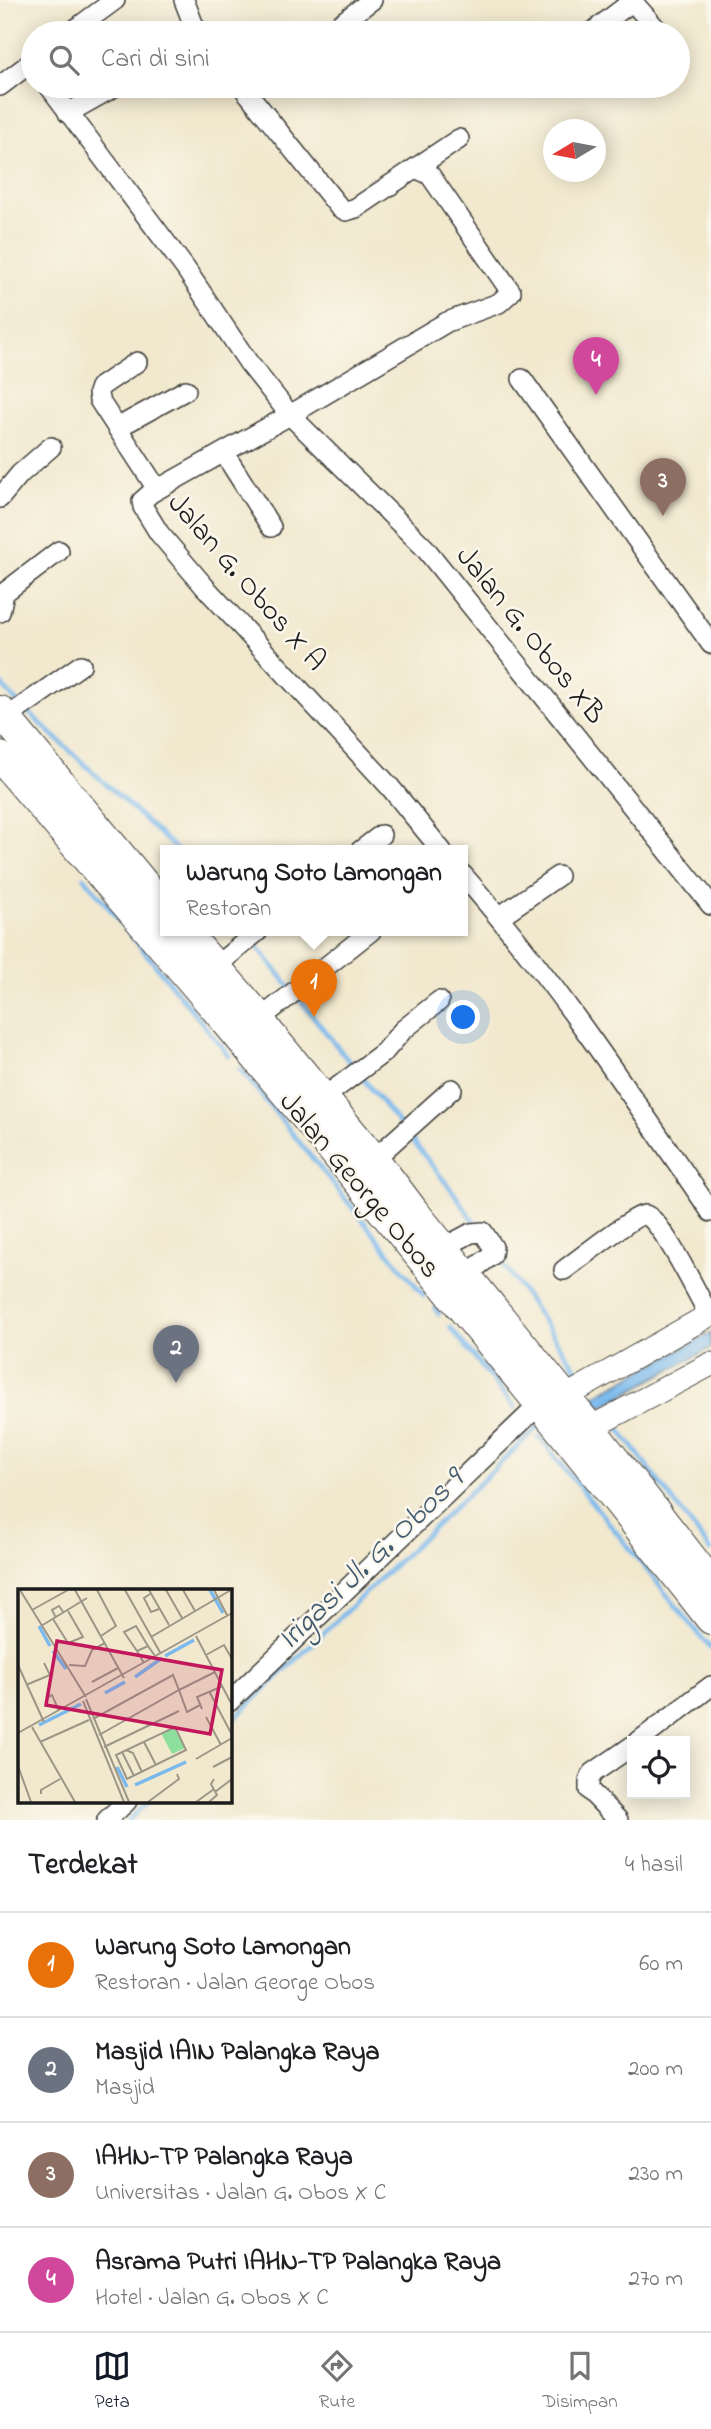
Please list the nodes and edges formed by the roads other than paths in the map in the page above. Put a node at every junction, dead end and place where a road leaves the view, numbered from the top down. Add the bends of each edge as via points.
1 (115, 0) edge
2 (184, 0) edge
3 (372, 0) edge
4 (631, 3) edge
5 (86, 21) edge
6 (190, 21) edge
7 (344, 21) edge
8 (607, 21) edge
9 (648, 21) edge
10 (21, 67) edge
11 (4, 76) edge
12 (57, 98) edge
13 (95, 98) edge
14 (257, 98) edge
15 (68, 113) junction
16 (459, 139) dead end
17 (416, 168) junction
18 (137, 362) dead end
19 (522, 379) dead end
20 (186, 390) dead end
21 (290, 415) junction
22 (117, 428) junction
23 (51, 447) dead end
24 (224, 453) junction
25 (157, 489) junction
26 (0, 498) edge
27 (271, 527) dead end
28 (59, 551) dead end
29 (0, 612) edge
30 (711, 644) edge
31 (81, 665) dead end
32 (3, 715) edge
33 (0, 757) edge
34 (382, 835) dead end
35 (368, 845) edge
36 (437, 845) edge
37 (558, 876) dead end
38 (468, 881) edge
39 (160, 903) edge
40 (711, 905) edge
41 (499, 917) junction
42 (188, 936) edge
43 (252, 936) edge
44 (365, 936) edge
45 (215, 967) junction
46 (439, 1001) dead end
47 (260, 1019) junction
48 (452, 1089) dead end
49 (323, 1098) junction
50 (374, 1159) junction
51 (711, 1212) edge
52 (443, 1248) junction
53 (564, 1270) dead end
54 (466, 1275) junction
55 (710, 1314) edge
56 (711, 1364) edge
57 (569, 1392) junction
58 (602, 1421) junction
59 (711, 1583) edge
60 (711, 1619) edge
61 (711, 1686) edge
62 (231, 1700) edge
63 (646, 1736) edge
64 (627, 1749) edge
65 (126, 1802) edge
66 (107, 1820) edge
67 (618, 1820) edge

1 - 5 street
2 - 6 street
3 - 7 street
4 - 8 street
4 - 9 street
10 - 11 street
12 - 15 street
13 - 15 street
14 - 17 street via 346,211
15 - 21 street
16 - 17 street
17 - 21 street, Jalan G. Obos X A via 430,175 511,292 499,303 447,322
18 - 22 street via 98,393
19 - 30 street
20 - 22 street
21 - 24 street, Jalan G. Obos X A
21 - 40 street, Jalan G. Obos XB via 424,547
22 - 25 street
23 - 26 street
24 - 25 street, Jalan G. Obos X A
24 - 27 street
25 - 36 street, Jalan G. Obos X A via 142,507 159,533
28 - 29 street via 4,593
31 - 32 street
32 - 39 main road
33 - 57 main road, Jalan George Obos via 232,1029
34 - 35 street
37 - 41 street
38 - 41 street
41 - 51 street via 590,1036
42 - 45 main road, Jalan George Obos
43 - 45 street
44 - 47 street
45 - 47 main road, Jalan George Obos
46 - 49 street via 402,1030 384,1052
47 - 49 main road, Jalan George Obos
48 - 50 street
49 - 50 main road, Jalan George Obos
50 - 52 main road, Jalan George Obos
52 - 54 main road, Jalan George Obos
52 - 54 street via 471,1233 484,1232 493,1247 492,1255
53 - 55 street via 617,1229 646,1214 652,1216
54 - 57 main road, Jalan George Obos
55 - 57 street
56 - 58 street
57 - 58 main road, Jalan George Obos
57 - 60 main road, Jalan George Obos
57 - 62 street
58 - 59 main road, Jalan George Obos
61 - 63 street
64 - 67 street via 589,1780 589,1790
65 - 66 street

